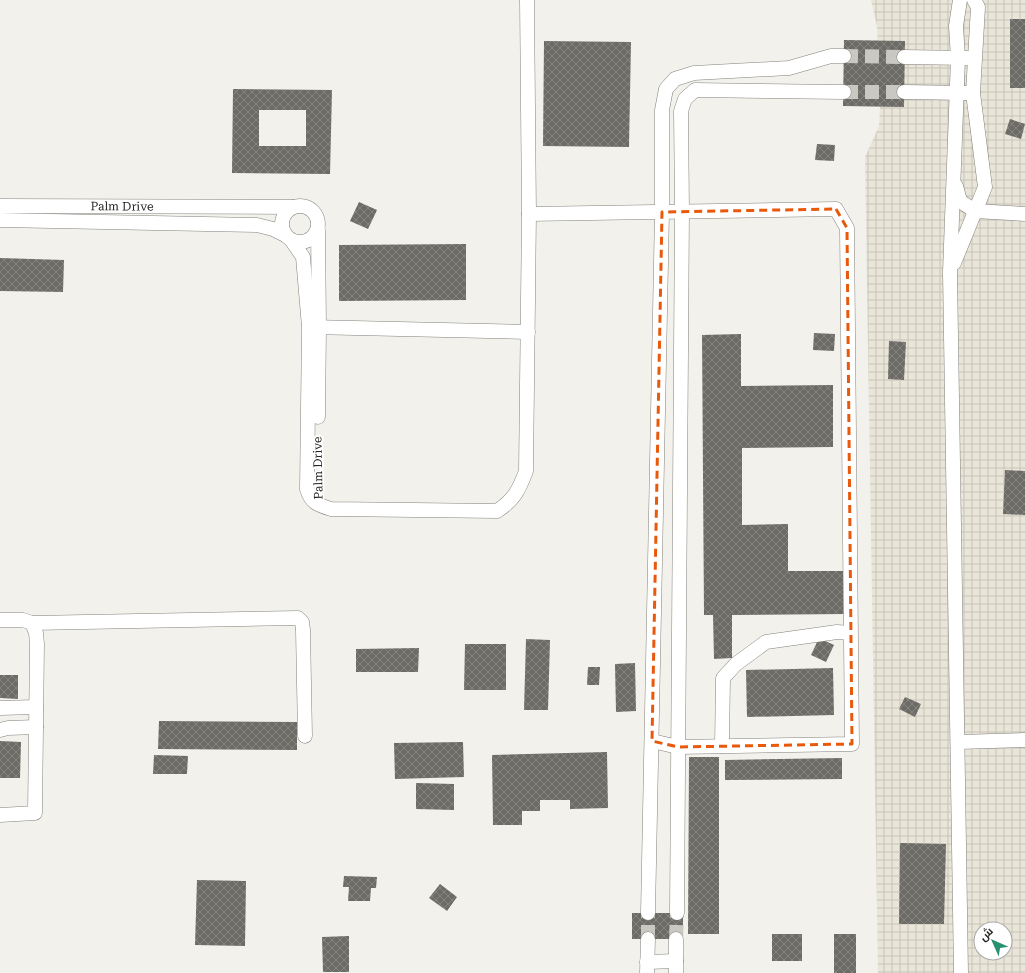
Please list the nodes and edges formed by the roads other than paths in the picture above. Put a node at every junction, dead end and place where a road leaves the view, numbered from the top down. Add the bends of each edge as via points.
1 (527, 0) edge
2 (960, 0) edge
3 (974, 0) edge
4 (844, 56) tunnel mouth
5 (904, 57) tunnel mouth
6 (958, 58) junction
7 (976, 58) junction
8 (844, 92) tunnel mouth
9 (904, 92) tunnel mouth
10 (956, 93) junction
11 (973, 93) junction
12 (953, 170) junction
13 (0, 206) edge
14 (293, 207) junction
15 (975, 211) junction
16 (662, 212) junction
17 (682, 212) junction
18 (528, 214) junction
19 (1025, 214) edge
20 (0, 220) edge
21 (318, 230) junction
22 (288, 238) junction
23 (950, 272) junction
24 (314, 327) junction
25 (528, 332) junction
26 (0, 620) edge
27 (32, 623) junction
28 (850, 633) junction
29 (36, 707) junction
30 (0, 708) edge
31 (36, 727) junction
32 (0, 730) edge
33 (305, 736) dead end
34 (1025, 740) edge
35 (652, 741) junction
36 (958, 742) junction
37 (722, 746) junction
38 (678, 747) junction
39 (0, 815) edge
40 (0, 818) edge
41 (648, 913) tunnel mouth
42 (677, 913) tunnel mouth
43 (648, 939) tunnel mouth
44 (676, 939) tunnel mouth
45 (676, 967) edge
46 (647, 968) edge
47 (962, 973) edge

1 - 18 street
2 - 6 street via 956,26
3 - 7 street via 978,7
4 - 16 street via 831,56 789,68 694,73 675,79 666,89 662,110
5 - 6 street
6 - 7 street
6 - 10 street
7 - 11 street
8 - 17 street via 695,90 685,99 681,111
9 - 10 street
10 - 11 street
10 - 12 street
11 - 15 street via 985,187
12 - 15 street via 960,201
12 - 23 street
13 - 14 street, Palm Drive
14 - 21 street, Palm Drive via 300,205 310,208 318,217
14 - 22 street, Palm Drive via 283,215 281,224
15 - 19 street
15 - 23 street
16 - 17 street
16 - 18 street
16 - 35 street
17 - 28 street via 836,209 847,228
17 - 38 street
18 - 25 street
20 - 22 street, Palm Drive via 257,225 273,229
21 - 22 street, Palm Drive via 312,238 303,243
21 - 24 street, Palm Drive
22 - 24 street, Palm Drive via 303,257
23 - 36 street
24 - 25 street
24 - 25 street, Palm Drive via 307,489 310,498 319,505 331,509 497,511 508,503 520,489 526,471
26 - 27 street via 23,620
27 - 29 street via 37,644
27 - 33 street via 298,618 302,622 303,630
28 - 37 street via 837,632 766,642 736,664 723,678
28 - 37 street via 852,744
29 - 30 street
29 - 31 street
31 - 32 street
31 - 39 street via 35,813
34 - 36 street
35 - 38 street
35 - 41 street
36 - 47 street
37 - 38 street
38 - 42 street
39 - 40 street
43 - 46 street
44 - 45 street
45 - 46 street

